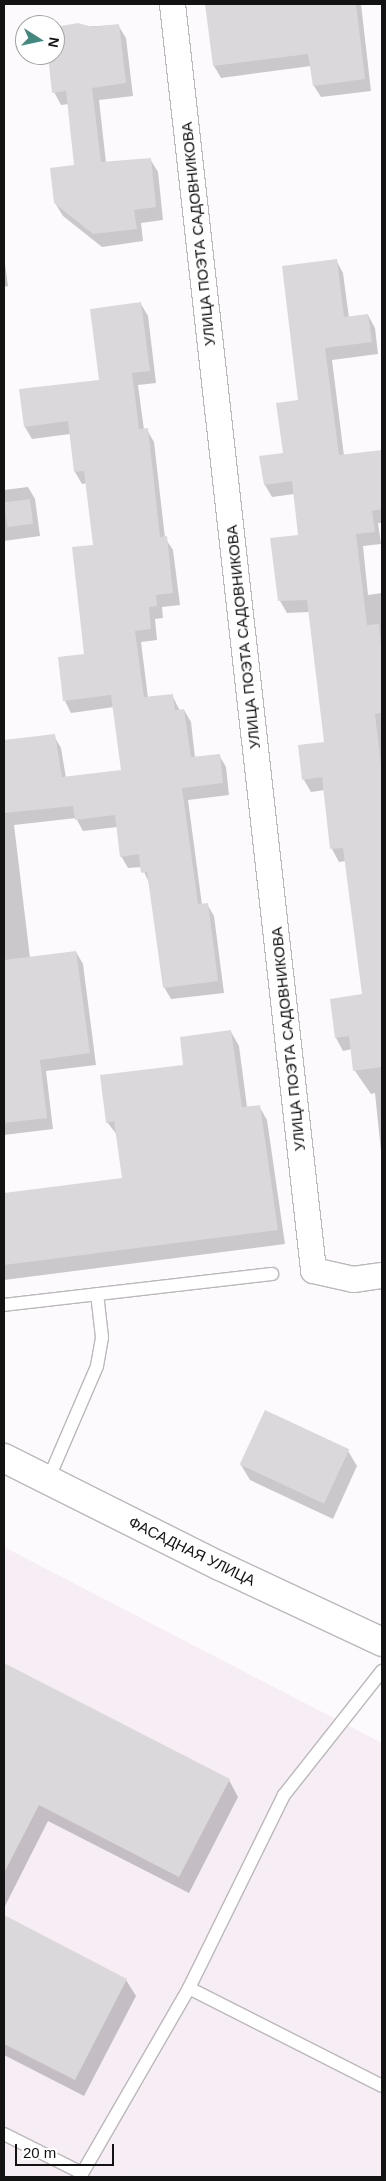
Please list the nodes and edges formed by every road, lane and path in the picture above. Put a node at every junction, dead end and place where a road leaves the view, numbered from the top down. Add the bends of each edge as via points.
1 (172, 4) edge
2 (272, 1274) dead end
3 (382, 1275) edge
4 (97, 1294) junction
5 (4, 1304) edge
6 (4, 1458) edge
7 (48, 1480) junction
8 (382, 1642) edge
9 (382, 1671) edge
10 (189, 1988) junction
11 (382, 2086) edge
12 (4, 2134) edge
13 (81, 2175) edge

1 - 3 street, УЛИЦА ПОЭТА САДОВНИКОВА via 313,1270 353,1279
2 - 4 lane
4 - 5 lane
4 - 7 lane via 102,1338 96,1366
6 - 7 main road, ФАСАДНАЯ УЛИЦА
7 - 8 main road, ФАСАДНАЯ УЛИЦА
9 - 10 lane via 284,1796
10 - 11 lane
10 - 13 lane
12 - 13 lane

